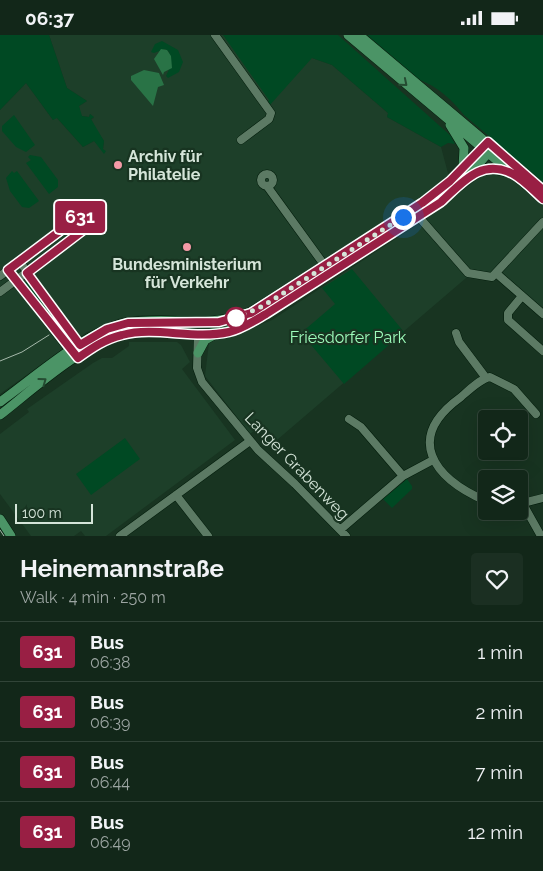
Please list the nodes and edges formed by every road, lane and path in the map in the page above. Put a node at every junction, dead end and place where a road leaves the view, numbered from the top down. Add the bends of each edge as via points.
1 (215, 35) edge
2 (348, 35) edge
3 (359, 35) edge
4 (444, 116) junction
5 (241, 140) dead end
6 (488, 147) junction
7 (463, 169) junction
8 (514, 174) junction
9 (464, 180) junction
10 (267, 186) dead end
11 (543, 189) edge
12 (543, 199) edge
13 (415, 213) junction
14 (543, 221) edge
15 (20, 262) junction
16 (8, 270) junction
17 (327, 270) junction
18 (27, 273) junction
19 (496, 273) junction
20 (0, 276) edge
21 (16, 281) junction
22 (0, 292) edge
23 (522, 296) junction
24 (251, 313) junction
25 (543, 314) edge
26 (198, 322) junction
27 (456, 333) dead end
28 (198, 334) junction
29 (219, 334) junction
30 (78, 351) junction
31 (543, 351) edge
32 (198, 353) junction
33 (486, 378) junction
34 (5, 403) edge
35 (536, 414) dead end
36 (0, 415) edge
37 (349, 419) dead end
38 (250, 441) junction
39 (433, 461) junction
40 (403, 476) junction
41 (176, 495) junction
42 (478, 496) edge
43 (543, 498) edge
44 (528, 502) edge
45 (528, 515) edge
46 (0, 519) edge
47 (340, 530) junction
48 (11, 536) edge
49 (120, 536) edge
50 (208, 536) edge
51 (346, 536) edge
52 (541, 536) edge

1 - 5 street via 271,113 269,119
2 -> 4 main road
3 - 6 main road
4 - 6 main road
4 - 7 main road via 464,148
6 - 7 main road
6 - 8 main road
6 - 9 main road
6 - 11 main road
7 - 13 main road
8 - 9 main road via 488,168
8 - 12 main road
9 - 13 main road via 441,202
10 - 17 street
13 - 17 main road
13 - 19 street via 468,273 492,277
14 - 19 street
15 - 16 street
15 - 18 street
15 - 18 street via 72,224 80,224 80,233
16 - 20 street
16 - 21 street
17 - 24 main road
17 - 29 main road via 254,321
18 - 21 street
18 - 30 street
19 - 23 street
21 - 22 street
21 - 30 street
23 - 25 street
23 - 31 street via 508,313 508,320
24 - 26 main road via 228,321
24 - 28 main road via 237,322 205,328
26 - 28 main road
26 - 30 main road via 128,323 107,329
27 - 33 street
28 - 29 main road
28 - 30 main road via 136,333
28 - 32 street, Langer Grabenweg
29 - 32 main road via 206,340
30 - 34 main road
32 - 38 street, Langer Grabenweg via 202,382
33 - 35 street via 494,378 514,389
33 - 39 street via 438,417 430,440
34 - 36 main road
37 - 40 street via 361,427
38 - 41 street
38 - 47 street, Langer Grabenweg
39 - 40 street
39 - 42 street via 459,485
40 - 47 street
41 - 49 street
41 - 50 street
43 - 44 street
45 - 52 street
46 - 48 main road
47 - 51 street, Langer Grabenweg

